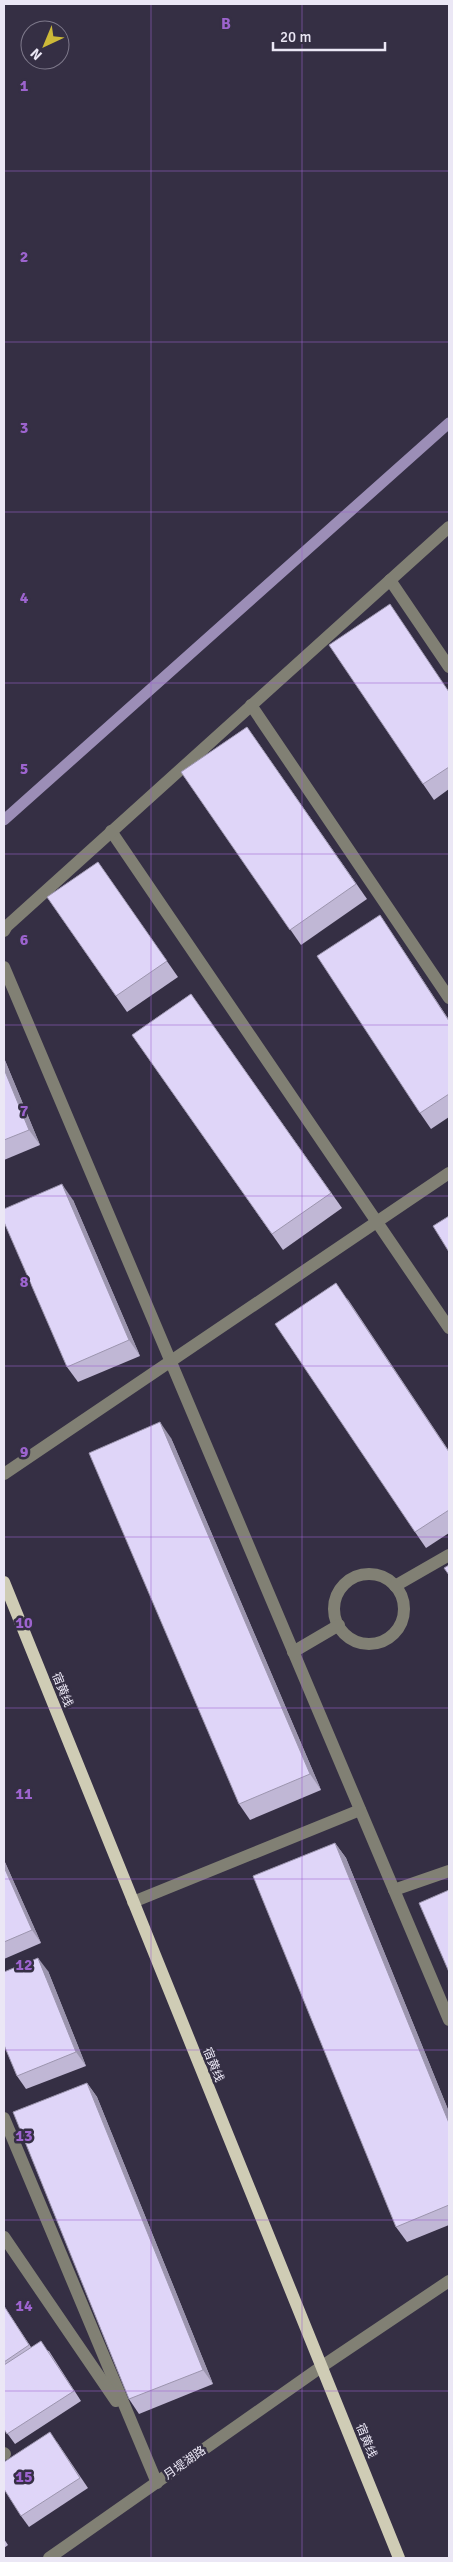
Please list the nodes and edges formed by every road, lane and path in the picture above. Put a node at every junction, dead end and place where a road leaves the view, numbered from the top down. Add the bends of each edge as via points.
1 (449, 527) edge
2 (390, 580) junction
3 (449, 667) edge
4 (251, 705) junction
5 (111, 831) junction
6 (4, 931) edge
7 (4, 967) edge
8 (449, 998) edge
9 (449, 1173) edge
10 (377, 1222) junction
11 (449, 1328) edge
12 (171, 1361) junction
13 (4, 1474) edge
14 (449, 1555) edge
15 (4, 1582) edge
16 (395, 1586) junction
17 (339, 1625) junction
18 (293, 1652) junction
19 (360, 1810) junction
20 (449, 1871) edge
21 (394, 1890) junction
22 (132, 1902) junction
23 (449, 2020) edge
24 (4, 2118) edge
25 (4, 2237) edge
26 (449, 2281) edge
27 (321, 2367) junction
28 (132, 2424) junction
29 (157, 2483) junction
30 (49, 2558) edge
31 (399, 2558) edge

1 - 2 street
2 - 3 street
2 - 4 street
4 - 5 street
4 - 8 street
5 - 6 street
5 - 10 street
7 - 12 street
9 - 10 street
10 - 11 street
10 - 12 street
12 - 13 street
12 - 18 street
14 - 16 street
15 - 22 main road, 宿黄线
16 - 17 street via 376,1574 365,1574 345,1583 335,1603
16 - 17 street via 402,1595 403,1613 397,1630 389,1638 366,1644 345,1634
17 - 18 street
18 - 19 street
19 - 21 street
19 - 22 street
20 - 21 street
21 - 23 street
22 - 27 main road, 宿黄线
24 - 28 street
25 - 28 street
26 - 27 street, 月堤湖路
27 - 29 street, 月堤湖路
27 - 31 main road, 宿黄线
28 - 29 street
29 - 30 street, 月堤湖路

